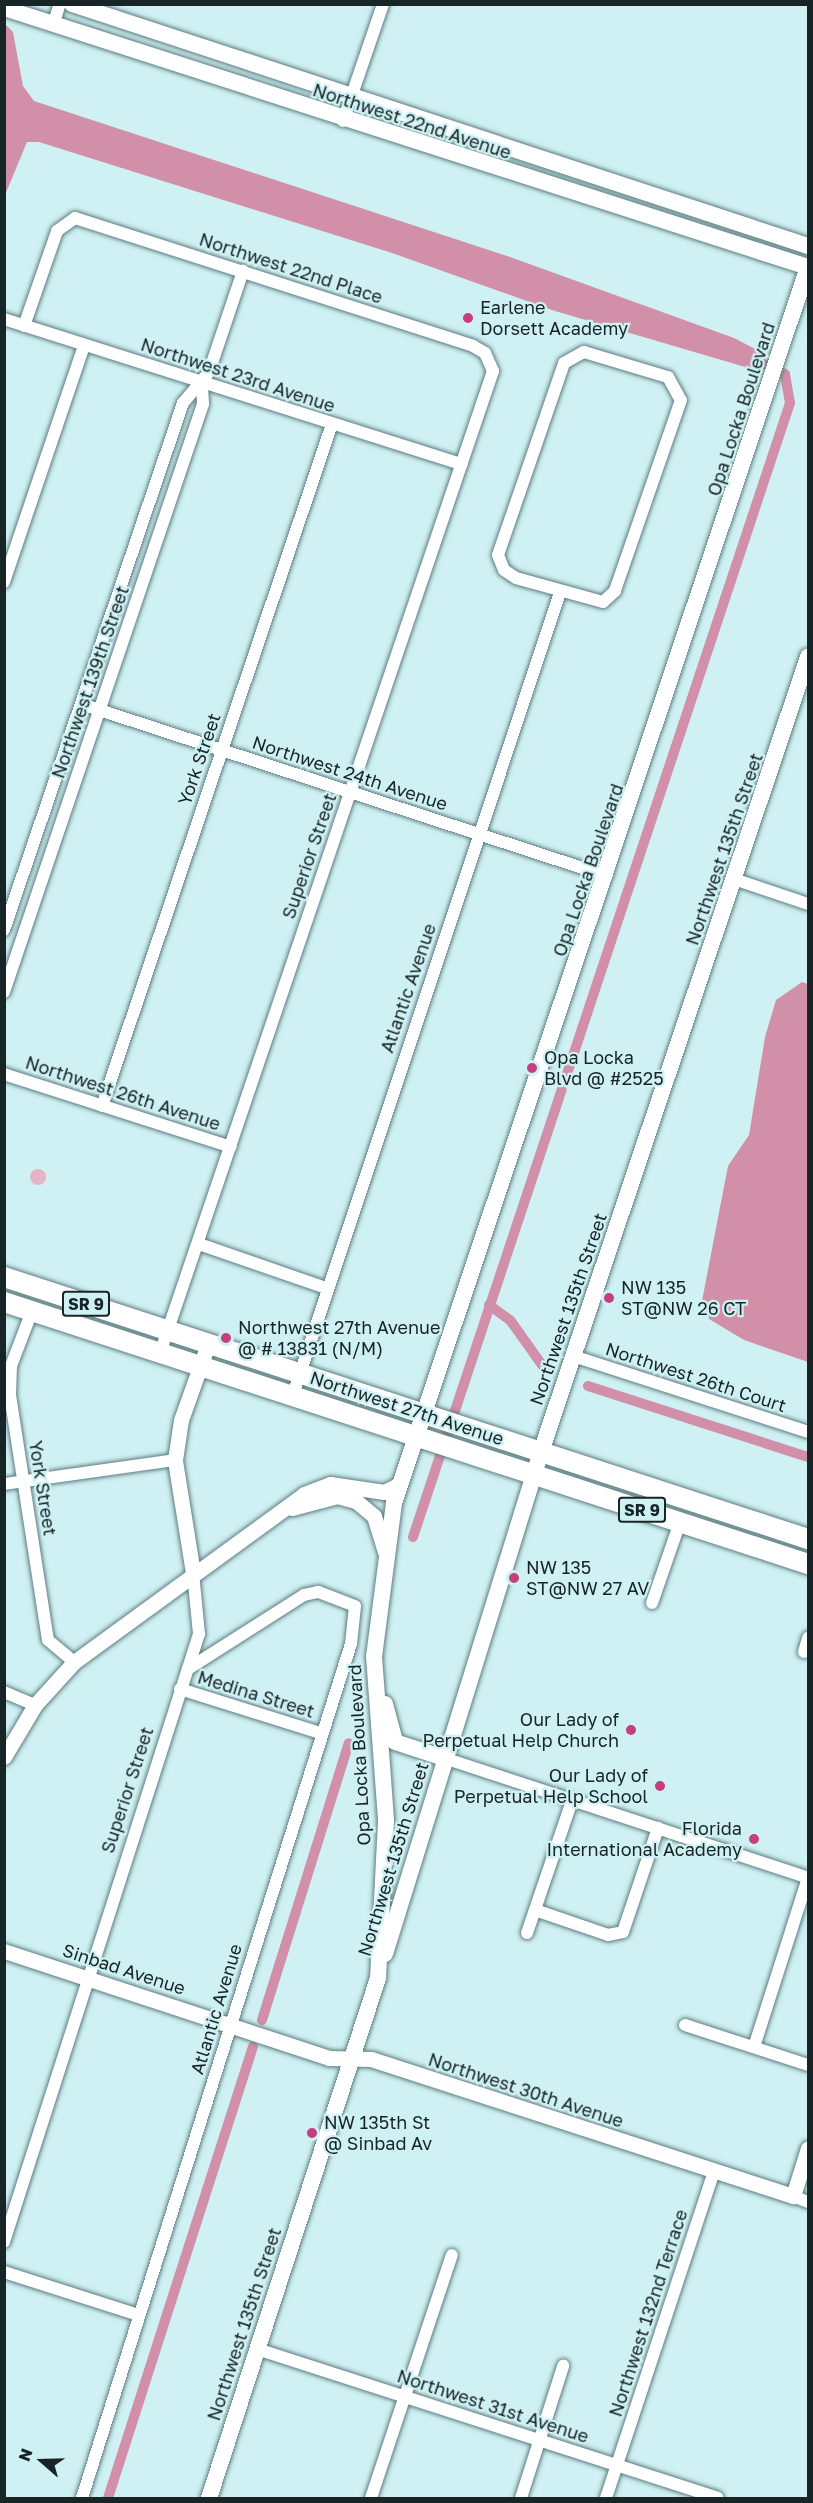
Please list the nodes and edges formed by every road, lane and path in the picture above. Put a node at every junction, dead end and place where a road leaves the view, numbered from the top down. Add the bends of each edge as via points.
1 (60, 4) edge
2 (72, 4) edge
3 (383, 4) edge
4 (4, 8) edge
5 (53, 25) junction
6 (351, 97) junction
7 (344, 121) junction
8 (808, 246) edge
9 (808, 267) edge
10 (243, 271) junction
11 (4, 319) edge
12 (24, 326) junction
13 (84, 345) junction
14 (493, 371) joint
15 (202, 384) junction
16 (332, 424) junction
17 (462, 464) junction
18 (4, 582) edge
19 (560, 593) junction
20 (808, 657) edge
21 (81, 704) junction
22 (100, 710) junction
23 (221, 750) junction
24 (351, 791) junction
25 (480, 834) junction
26 (25, 870) junction
27 (607, 876) junction
28 (43, 877) junction
29 (734, 879) junction
30 (808, 904) edge
31 (4, 930) edge
32 (4, 992) edge
33 (4, 1074) edge
34 (102, 1106) junction
35 (231, 1147) junction
36 (199, 1244) junction
37 (4, 1277) edge
38 (326, 1288) junction
39 (4, 1302) edge
40 (32, 1311) junction
41 (168, 1330) junction
42 (208, 1344) junction
43 (160, 1353) junction
44 (573, 1356) junction
45 (200, 1365) junction
46 (299, 1373) junction
47 (292, 1395) junction
48 (431, 1416) junction
49 (808, 1432) edge
50 (422, 1438) junction
51 (541, 1452) junction
52 (175, 1460) junction
53 (535, 1474) junction
54 (23, 1481) junction
55 (4, 1484) edge
56 (400, 1484) junction
57 (287, 1509) junction
58 (680, 1522) junction
59 (808, 1539) edge
60 (385, 1552) junction
61 (808, 1564) edge
62 (193, 1574) junction
63 (380, 1593) junction
64 (652, 1603) dead end
65 (808, 1638) edge
66 (804, 1652) dead end
67 (74, 1662) junction
68 (188, 1669) junction
69 (180, 1689) junction
70 (4, 1692) edge
71 (35, 1705) junction
72 (320, 1732) junction
73 (4, 1757) edge
74 (444, 1758) junction
75 (572, 1801) junction
76 (658, 1828) junction
77 (808, 1878) edge
78 (535, 1910) junction
79 (527, 1933) dead end
80 (4, 1952) edge
81 (87, 1977) junction
82 (378, 1977) junction
83 (230, 2025) junction
84 (685, 2025) dead end
85 (754, 2047) junction
86 (349, 2058) junction
87 (808, 2065) edge
88 (808, 2148) edge
89 (714, 2172) junction
90 (792, 2196) junction
91 (808, 2202) edge
92 (4, 2242) edge
93 (452, 2255) dead end
94 (4, 2272) edge
95 (139, 2315) junction
96 (257, 2349) junction
97 (563, 2366) dead end
98 (405, 2397) junction
99 (539, 2439) junction
100 (616, 2465) junction
101 (82, 2499) edge
102 (209, 2499) edge
103 (371, 2499) edge
104 (521, 2499) edge
105 (606, 2499) edge
106 (717, 2499) edge

1 - 5 street
2 - 6 main road, Northwest 22nd Avenue
3 - 6 street
4 - 5 main road, Northwest 22nd Avenue
5 - 7 main road, Northwest 22nd Avenue
6 - 7 street
6 - 8 main road, Northwest 22nd Avenue
7 - 9 main road, Northwest 22nd Avenue
9 - 27 main road, Opa Locka Boulevard
10 - 12 street, Northwest 22nd Place via 75,218 57,231
10 - 14 street, Northwest 22nd Place via 473,346 485,353
10 - 15 street, Northwest 139th Street
11 - 12 street, Northwest 23rd Avenue
12 - 13 street, Northwest 23rd Avenue
13 - 15 street, Northwest 23rd Avenue
13 - 18 street
14 - 17 street, Superior Street
15 - 16 street, Northwest 23rd Avenue
15 - 21 street, Northwest 139th Street via 183,403
15 - 22 street, Northwest 139th Street via 203,404
16 - 17 street, Northwest 23rd Avenue
16 - 23 street, York Street
17 - 24 street, Superior Street
19 - 19 street via 603,602 615,591 681,400 677,385 658,374 584,352 564,363 498,555 504,570 516,578
19 - 25 street, Atlantic Avenue
20 - 29 main road, Northwest 135th Street
21 - 22 street, Northwest 24th Avenue
21 - 26 street, Northwest 139th Street
22 - 23 street, Northwest 24th Avenue
22 - 28 street, Northwest 139th Street
23 - 24 street, Northwest 24th Avenue
23 - 34 street, York Street
24 - 25 street, Northwest 24th Avenue
24 - 35 street, Superior Street
25 - 27 street, Northwest 24th Avenue
25 - 38 street, Atlantic Avenue
26 - 28 street
26 - 31 street, Northwest 139th Street
27 - 48 main road, Opa Locka Boulevard
28 - 32 street, Northwest 139th Street
29 - 30 street
29 - 44 main road, Northwest 135th Street
33 - 34 street, Northwest 26th Avenue
34 - 35 street, Northwest 26th Avenue
35 - 36 street, Superior Street
36 - 38 street
36 - 41 street, Superior Street
37 - 41 main road, Northwest 27th Avenue / SR 9
38 - 46 street, Atlantic Avenue
39 - 40 main road, Northwest 27th Avenue / SR 9
40 - 43 main road, Northwest 27th Avenue / SR 9
40 - 54 street, York Street via 9,1383
41 - 42 main road, Northwest 27th Avenue / SR 9
41 - 43 street, Superior Street
42 - 45 street, Superior Street
42 - 46 main road, Northwest 27th Avenue / SR 9
43 - 45 main road, Northwest 27th Avenue / SR 9
44 - 49 street, Northwest 26th Court
44 - 51 main road, Northwest 135th Street
45 - 47 main road, Northwest 27th Avenue / SR 9
45 - 52 street, Superior Street
46 - 47 street, Atlantic Avenue
46 - 48 main road, Northwest 27th Avenue / SR 9
47 - 50 main road, Northwest 27th Avenue / SR 9
48 - 50 main road, Opa Locka Boulevard
48 - 51 main road, Northwest 27th Avenue / SR 9
50 - 53 main road, Northwest 27th Avenue / SR 9
50 - 56 main road, Opa Locka Boulevard
51 - 53 main road, Northwest 135th Street
51 - 59 main road, Northwest 27th Avenue / SR 9
52 - 54 street
52 - 62 street, Superior Street
53 - 58 main road, Northwest 27th Avenue / SR 9
53 - 74 main road, Northwest 135th Street
54 - 55 street
54 - 67 street, York Street via 48,1640
56 - 57 street via 384,1492 343,1483 323,1486
56 - 60 main road, Opa Locka Boulevard
57 - 60 street via 337,1496 356,1501 374,1516
57 - 62 street
58 - 61 main road, Northwest 27th Avenue / SR 9
58 - 64 street
60 - 63 main road, Opa Locka Boulevard
62 - 67 street
62 - 68 street, Superior Street via 199,1634
63 - 74 main road via 385,1604 390,1734 404,1746
63 - 82 main road, Opa Locka Boulevard via 375,1707 386,1821
65 - 66 street
67 - 71 street
68 - 69 street, Superior Street
68 - 72 street, Atlantic Avenue via 281,1609 318,1592 355,1606 351,1644
69 - 72 street, Medina Street
69 - 81 street, Superior Street
70 - 71 street
71 - 73 street
72 - 83 street, Atlantic Avenue
74 - 75 street
74 - 82 main road, Northwest 135th Street
75 - 76 street
75 - 78 street
76 - 77 street
76 - 78 street via 623,1932 608,1935
77 - 85 street
78 - 79 street
80 - 81 street, Sinbad Avenue
81 - 83 street, Sinbad Avenue
81 - 92 street, Superior Street
82 - 86 main road, Opa Locka Boulevard
83 - 86 street, Northwest 30th Avenue via 330,2058
83 - 95 street, Atlantic Avenue
84 - 85 street
85 - 87 street
86 - 89 street, Northwest 30th Avenue via 371,2059
86 - 96 main road, Northwest 135th Street
88 - 90 street
89 - 90 street, Northwest 30th Avenue
89 - 100 street, Northwest 132nd Terrace
90 - 91 street, Northwest 30th Avenue
93 - 98 street
94 - 95 street
95 - 101 street, Atlantic Avenue
96 - 98 street, Northwest 31st Avenue
96 - 102 main road, Northwest 135th Street
97 - 99 street
98 - 99 street, Northwest 31st Avenue
98 - 103 street
99 - 100 street, Northwest 31st Avenue
99 - 104 street
100 - 105 street, Northwest 132nd Terrace
100 - 106 street, Northwest 31st Avenue

